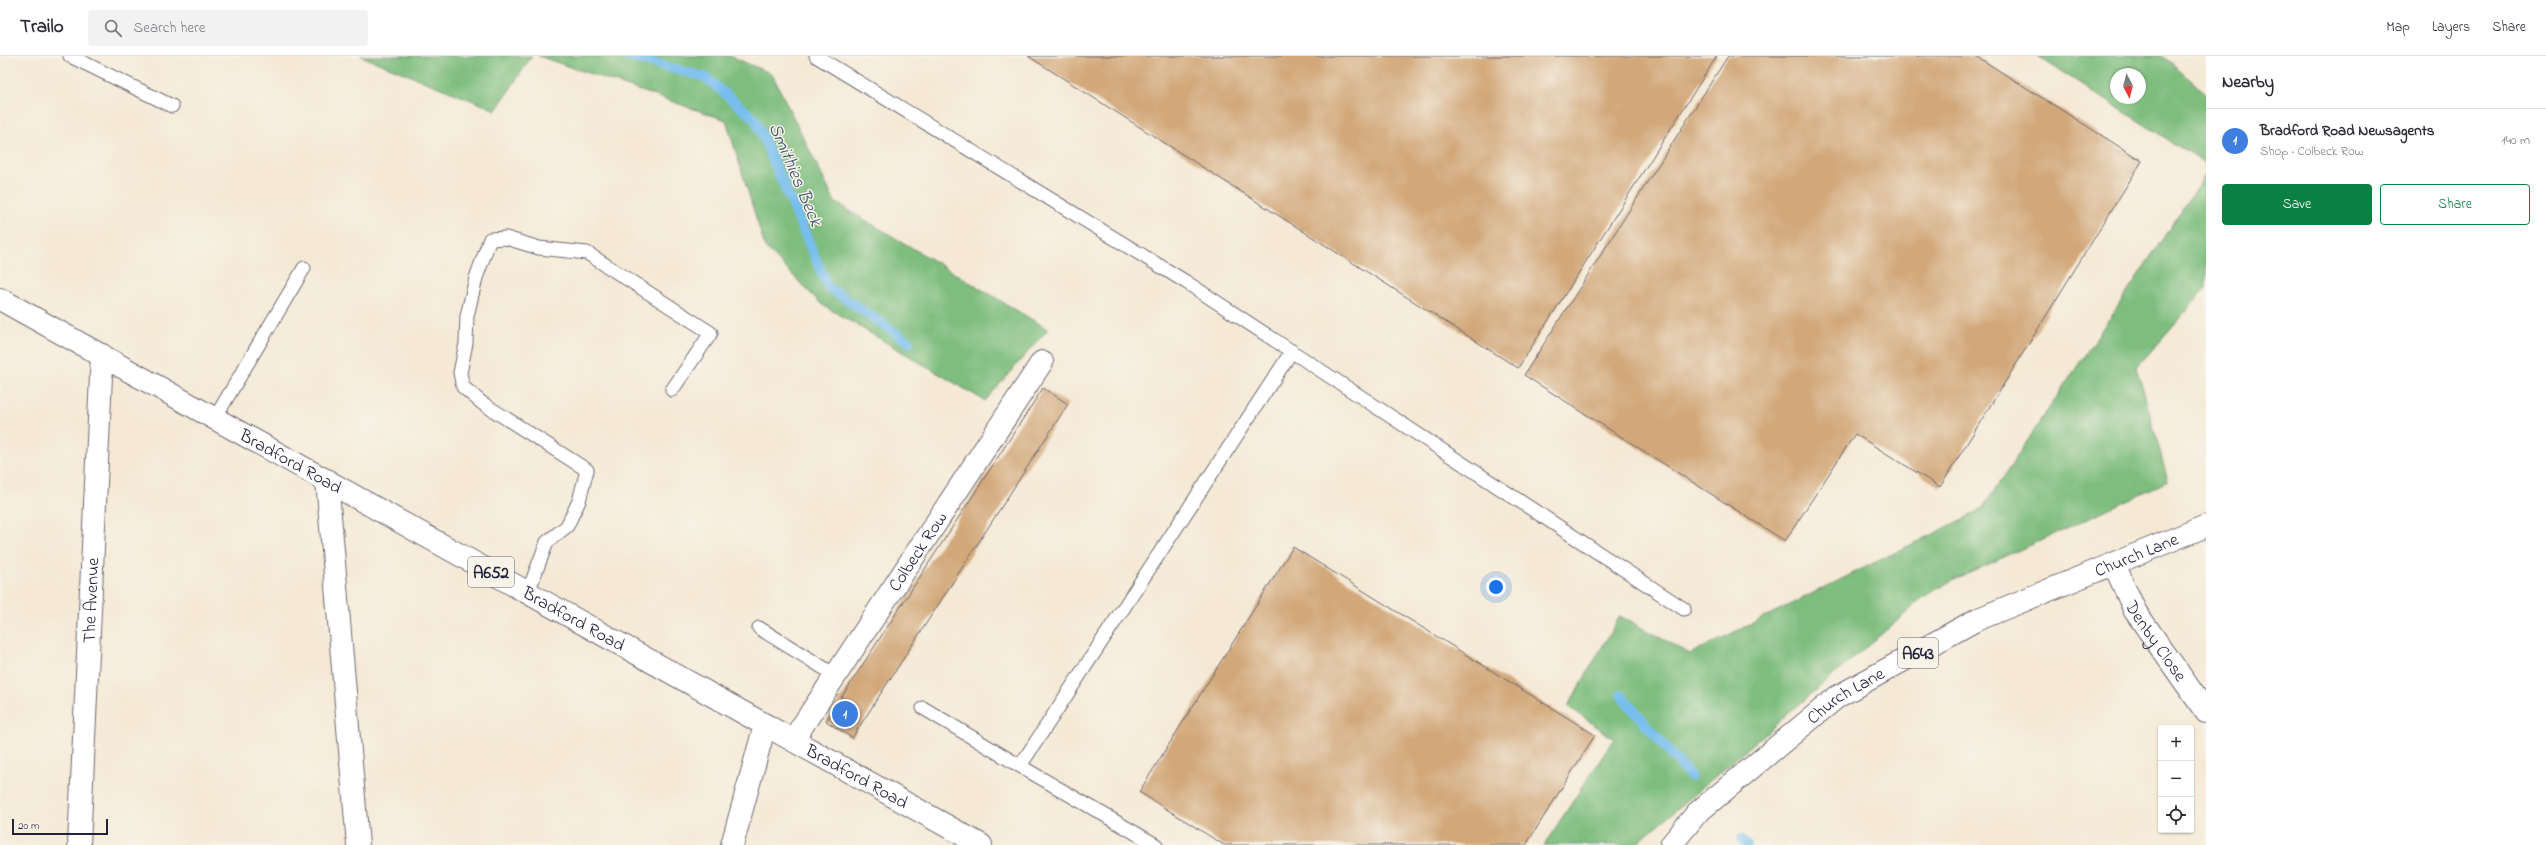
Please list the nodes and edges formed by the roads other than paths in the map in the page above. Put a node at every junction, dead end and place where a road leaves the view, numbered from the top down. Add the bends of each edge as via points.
1 (70, 56) edge
2 (816, 56) edge
3 (172, 106) dead end
4 (304, 268) dead end
5 (0, 299) edge
6 (1292, 351) junction
7 (102, 355) junction
8 (1042, 362) dead end
9 (672, 390) dead end
10 (216, 418) junction
11 (327, 480) junction
12 (2206, 526) edge
13 (2114, 564) junction
14 (528, 592) junction
15 (1684, 609) dead end
16 (760, 628) dead end
17 (835, 675) junction
18 (923, 708) dead end
19 (2206, 712) edge
20 (765, 725) junction
21 (793, 740) junction
22 (1020, 766) junction
23 (79, 845) edge
24 (358, 845) edge
25 (732, 845) edge
26 (981, 845) edge
27 (1156, 845) edge
28 (1671, 845) edge

1 - 3 lane
2 - 6 lane via 1186,282
4 - 10 lane
5 - 7 main road, Bradford Road / A652
6 - 15 lane
6 - 22 lane
7 - 10 main road, Bradford Road / A652
7 - 23 main road, The Avenue
8 - 17 main road, Colbeck Row
9 - 14 lane via 711,333 587,253 539,248 506,238 490,239 476,278 467,316 466,343 460,373 463,387 482,403 587,470 580,501 567,526 547,542
10 - 11 main road, Bradford Road / A652
11 - 14 main road, Bradford Road / A652
11 - 24 main road
12 - 13 main road, Church Lane / A643
13 - 19 main road, Denby Close via 2135,610
13 - 28 main road, Church Lane / A643 via 1976,620 1838,698 1697,813
14 - 20 main road, Bradford Road / A652
16 - 17 lane
17 - 21 main road, Colbeck Row
18 - 22 lane
20 - 21 main road, Bradford Road / A652
20 - 25 main road
21 - 26 main road, Bradford Road / A652
22 - 27 lane

